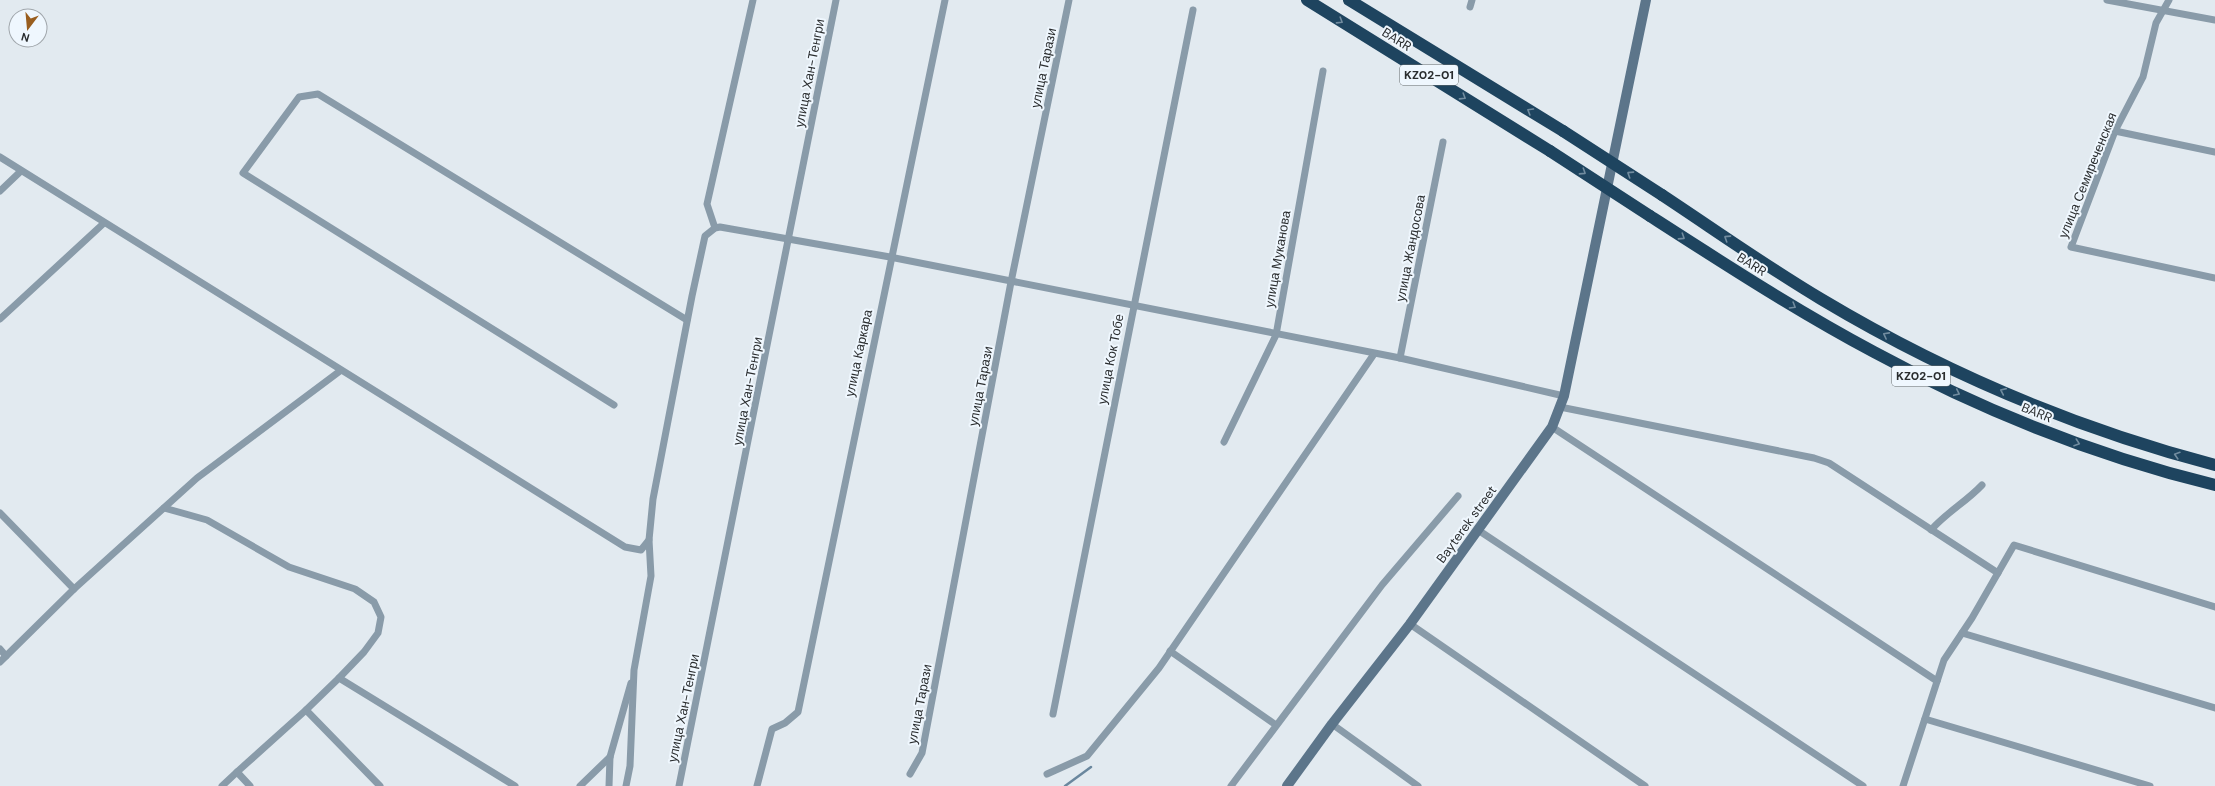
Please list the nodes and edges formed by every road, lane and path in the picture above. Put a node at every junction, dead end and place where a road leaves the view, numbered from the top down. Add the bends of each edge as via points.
1 (753, 0) edge
2 (836, 0) edge
3 (945, 0) edge
4 (1069, 0) edge
5 (1307, 0) edge
6 (1349, 0) edge
7 (1646, 0) edge
8 (2107, 0) edge
9 (2169, 0) edge
10 (1193, 10) dead end
11 (2165, 10) junction
12 (2215, 20) edge
13 (1323, 72) dead end
14 (2115, 132) junction
15 (1443, 142) dead end
16 (2215, 152) edge
17 (0, 157) edge
18 (21, 171) junction
19 (0, 191) edge
20 (104, 223) junction
21 (715, 228) junction
22 (789, 238) junction
23 (890, 257) junction
24 (2215, 278) edge
25 (1012, 282) junction
26 (1132, 306) junction
27 (0, 319) edge
28 (687, 320) junction
29 (1276, 335) junction
30 (1374, 354) junction
31 (1400, 358) junction
32 (340, 371) junction
33 (1564, 396) junction
34 (614, 405) dead end
35 (1560, 407) junction
36 (1552, 427) junction
37 (1224, 442) dead end
38 (2215, 465) edge
39 (1982, 485) dead end
40 (2215, 485) edge
41 (1458, 496) dead end
42 (164, 508) junction
43 (0, 513) edge
44 (1478, 530) junction
45 (1931, 530) junction
46 (649, 540) junction
47 (1998, 573) junction
48 (74, 589) junction
49 (2215, 607) edge
50 (1410, 624) junction
51 (1962, 633) junction
52 (0, 649) edge
53 (1170, 651) junction
54 (6, 656) junction
55 (0, 662) edge
56 (634, 670) junction
57 (339, 678) junction
58 (1937, 681) junction
59 (2215, 708) edge
60 (306, 710) junction
61 (1053, 714) dead end
62 (1925, 719) junction
63 (1332, 724) junction
64 (1276, 726) junction
65 (610, 757) junction
66 (237, 772) junction
67 (910, 774) dead end
68 (1047, 774) dead end
69 (1289, 785) edge
70 (222, 786) edge
71 (250, 786) edge
72 (380, 786) edge
73 (515, 786) edge
74 (580, 786) edge
75 (609, 786) edge
76 (626, 786) edge
77 (679, 786) edge
78 (758, 786) edge
79 (1230, 786) edge
80 (1418, 786) edge
81 (1645, 786) edge
82 (1863, 786) edge
83 (1903, 786) edge
84 (2150, 786) edge

1 - 21 street via 707,204
2 - 22 street, улица Хан-Тенгри
3 - 23 street, улица Каркара
4 - 25 street, улица Тарази
5 -> 40 highway, BARR / KZ02-01, bridge via 1550,151 1738,273 1875,353 1960,395 2074,442
38 -> 6 highway, BARR / KZ02-01, bridge via 2140,444 2034,404 1887,336 1821,299 1563,131
7 - 33 street, Bayterek street
8 - 11 street
9 - 11 street, улица Семиреченская
10 - 26 street, улица Кок Тобе
11 - 12 street
11 - 14 street, улица Семиреченская via 2156,23 2143,77
13 - 29 street, улица Муканова
14 - 16 street
14 - 24 street, улица Семиреченская via 2071,248
15 - 31 street, улица Жандосова
17 - 18 street
18 - 19 street
18 - 20 street
20 - 27 street
20 - 32 street
21 - 22 street
21 - 28 street via 705,236
22 - 23 street
22 - 77 street, улица Хан-Тенгри
23 - 25 street
23 - 78 street, улица Каркара via 798,712 785,723 772,729
25 - 26 street
25 - 67 street, улица Тарази via 922,753
26 - 29 street
26 - 61 street, улица Кок Тобе
28 - 34 street via 318,94 299,97 243,173
28 - 46 street via 653,498
29 - 30 street
29 - 37 street, улица Муканова
30 - 31 street
30 - 53 street
31 - 33 street
32 - 42 street via 197,478
32 - 46 street via 625,547 640,550
33 - 35 street, Bayterek street
35 - 36 street, Bayterek street
35 - 45 street via 1814,458 1829,463
36 - 44 street, Bayterek street
36 - 58 street
39 - 45 street via 1969,498 1944,515
41 - 64 street via 1382,585
42 - 48 street
42 - 57 street via 207,520 289,568 355,589 374,602 381,617 378,633
43 - 48 street
44 - 50 street, Bayterek street
44 - 82 street
45 - 47 street
46 - 56 street via 650,576
47 - 49 street via 2014,545
47 - 51 street
48 - 54 street
50 - 63 street, Bayterek street
50 - 81 street
51 - 58 street via 1944,660
51 - 59 street
52 - 54 street
53 - 64 street
53 - 68 street via 1087,756
54 - 55 street
56 - 65 street
56 - 76 street via 630,766
57 - 60 street
57 - 73 street
58 - 62 street
60 - 66 street
60 - 72 street
62 - 83 street
62 - 84 street
63 - 69 street, Bayterek street
63 - 80 street
64 - 79 street
65 - 74 street
65 - 75 street
66 - 70 street
66 - 71 street

